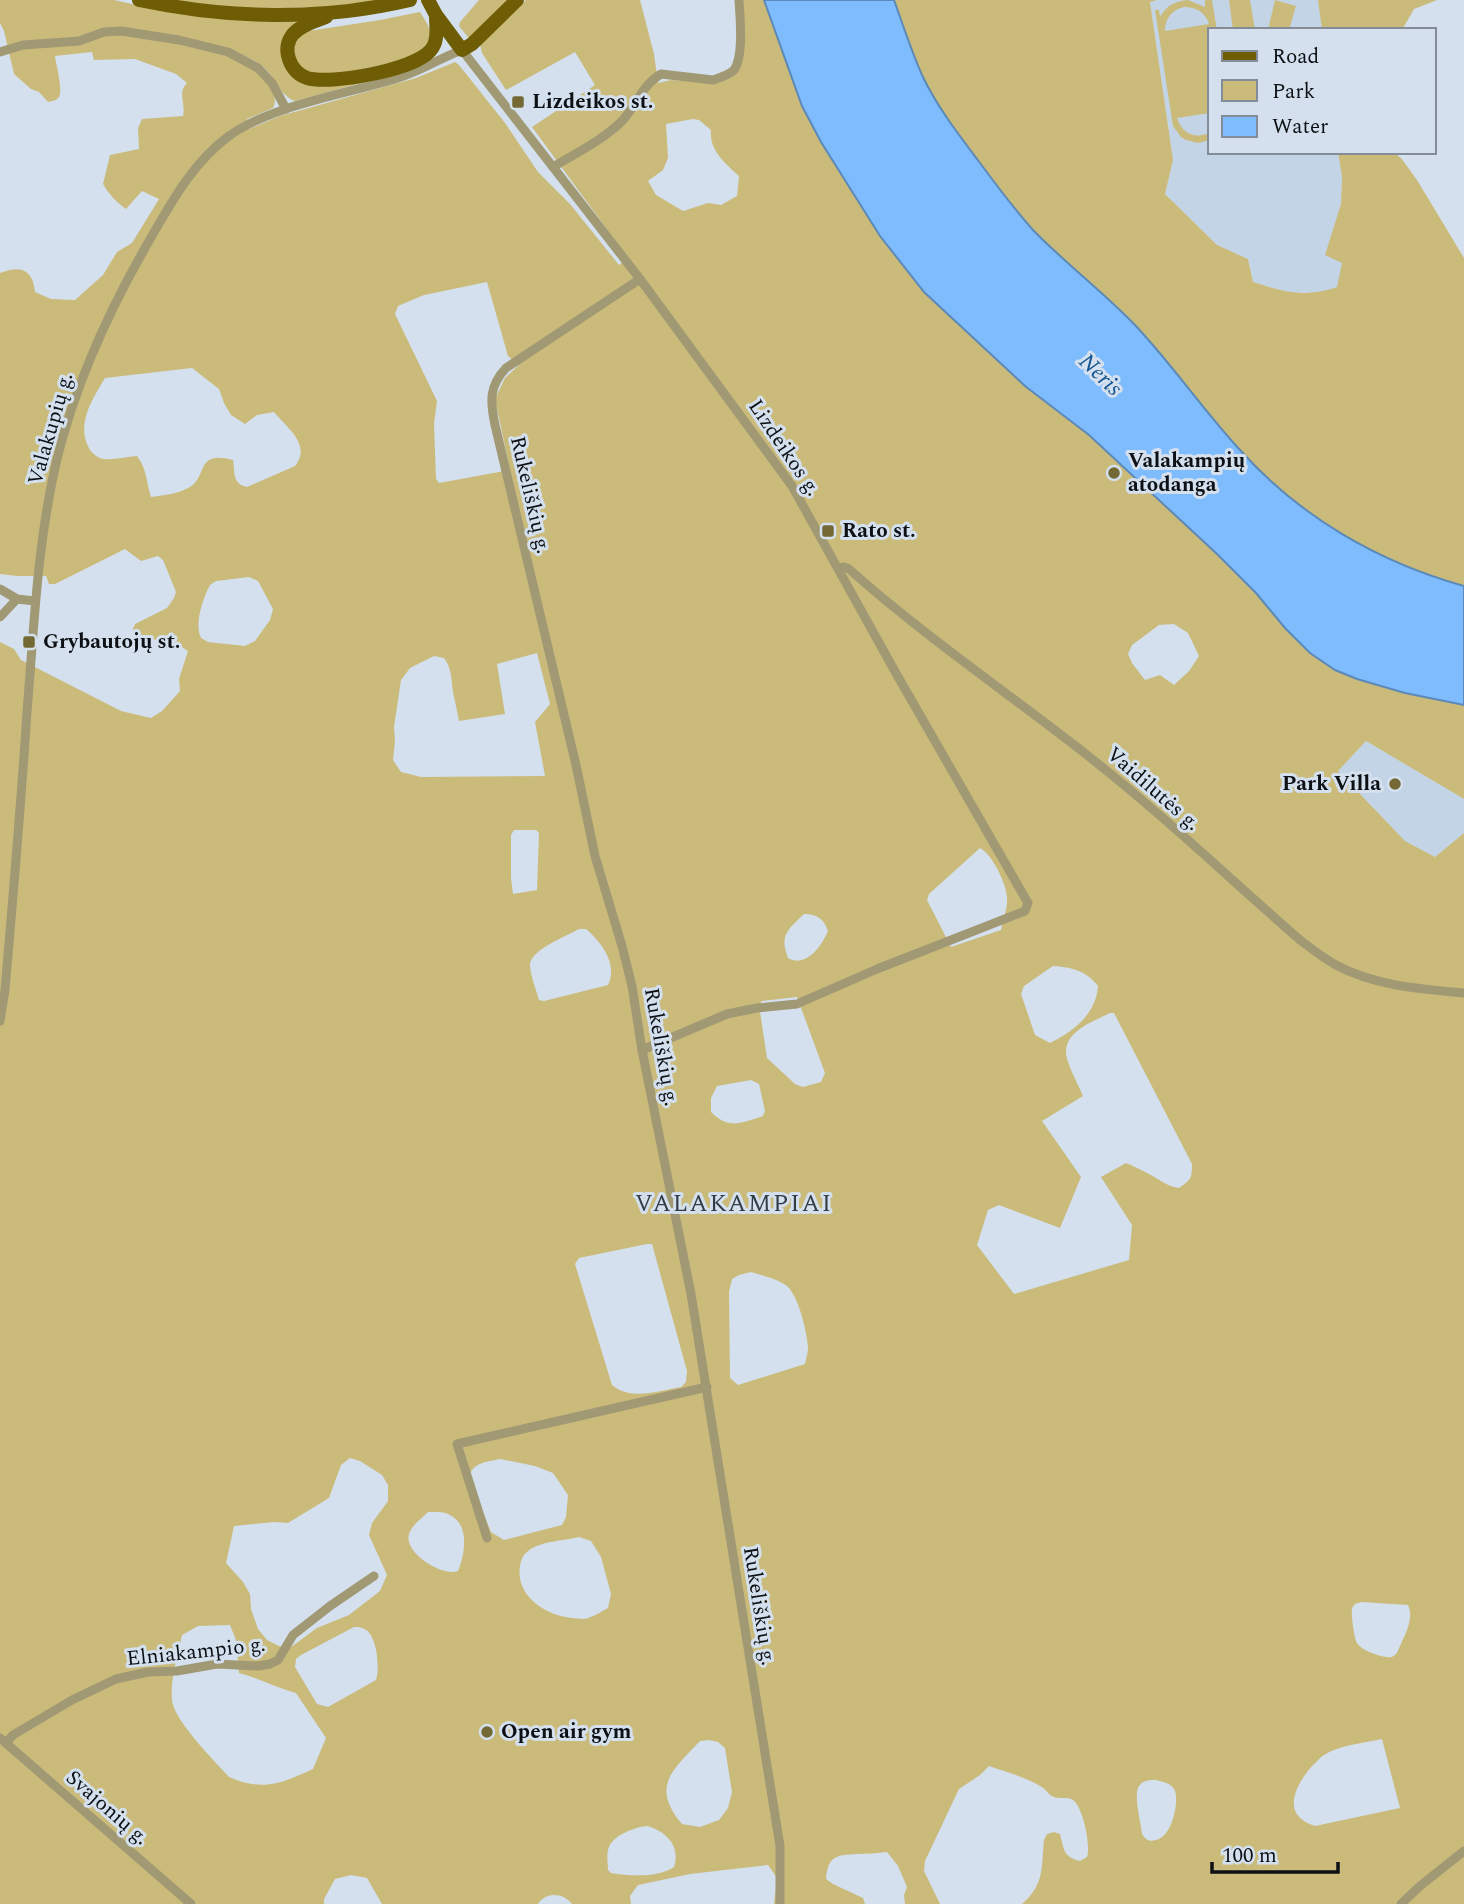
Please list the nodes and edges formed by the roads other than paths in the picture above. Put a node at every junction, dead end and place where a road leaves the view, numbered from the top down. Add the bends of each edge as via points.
1 (139, 0) edge
2 (410, 0) edge
3 (428, 0) edge
4 (517, 0) edge
5 (739, 0) edge
6 (335, 13) junction
7 (436, 15) junction
8 (462, 50) junction
9 (0, 52) edge
10 (404, 66) junction
11 (375, 84) junction
12 (286, 109) junction
13 (553, 167) junction
14 (640, 279) junction
15 (839, 568) junction
16 (0, 589) edge
17 (17, 599) junction
18 (35, 601) junction
19 (0, 617) edge
20 (1464, 993) edge
21 (0, 1021) edge
22 (642, 1050) junction
23 (707, 1387) junction
24 (487, 1538) dead end
25 (374, 1576) dead end
26 (3, 1741) edge
27 (1464, 1851) edge
28 (191, 1904) edge
29 (780, 1904) edge
30 (1401, 1904) edge

1 - 6 main road via 251,14
2 - 6 main road
3 - 7 main road
4 - 8 main road
5 - 13 street via 740,48 734,69 713,79 661,74 653,78 622,120
6 - 10 main road via 292,35 289,60 299,74 321,80
7 - 8 main road
7 - 10 main road via 435,44 429,53
8 - 11 street, Valakupių g.
8 - 13 street, Lizdeikos g.
9 - 12 street via 23,44 79,41 104,32 179,40 228,52 250,63 272,83
10 - 11 street
11 - 12 street, Valakupių g.
12 - 18 street, Valakupių g. via 245,125 197,166 123,288 81,382 57,459
13 - 14 street, Lizdeikos g.
14 - 15 street, Lizdeikos g. via 792,486
14 - 22 street, Rukeliškių g. via 506,368 491,399 595,856 632,986
15 - 20 street, Vaidilutės g. via 849,569 1087,755 1319,954 1383,982
15 - 22 street, Lizdeikos g. via 1028,904 1025,911 797,1004 727,1014
16 - 17 street
17 - 18 street
17 - 19 street
18 - 21 street, Valakupių g.
22 - 23 street, Rukeliškių g.
23 - 24 street via 457,1444
23 - 29 street, Rukeliškių g. via 780,1846
25 - 26 street, Elniakampio g. via 295,1634 278,1660 270,1664 217,1664 116,1679
26 - 28 street, Svajonių g.
27 - 30 street

